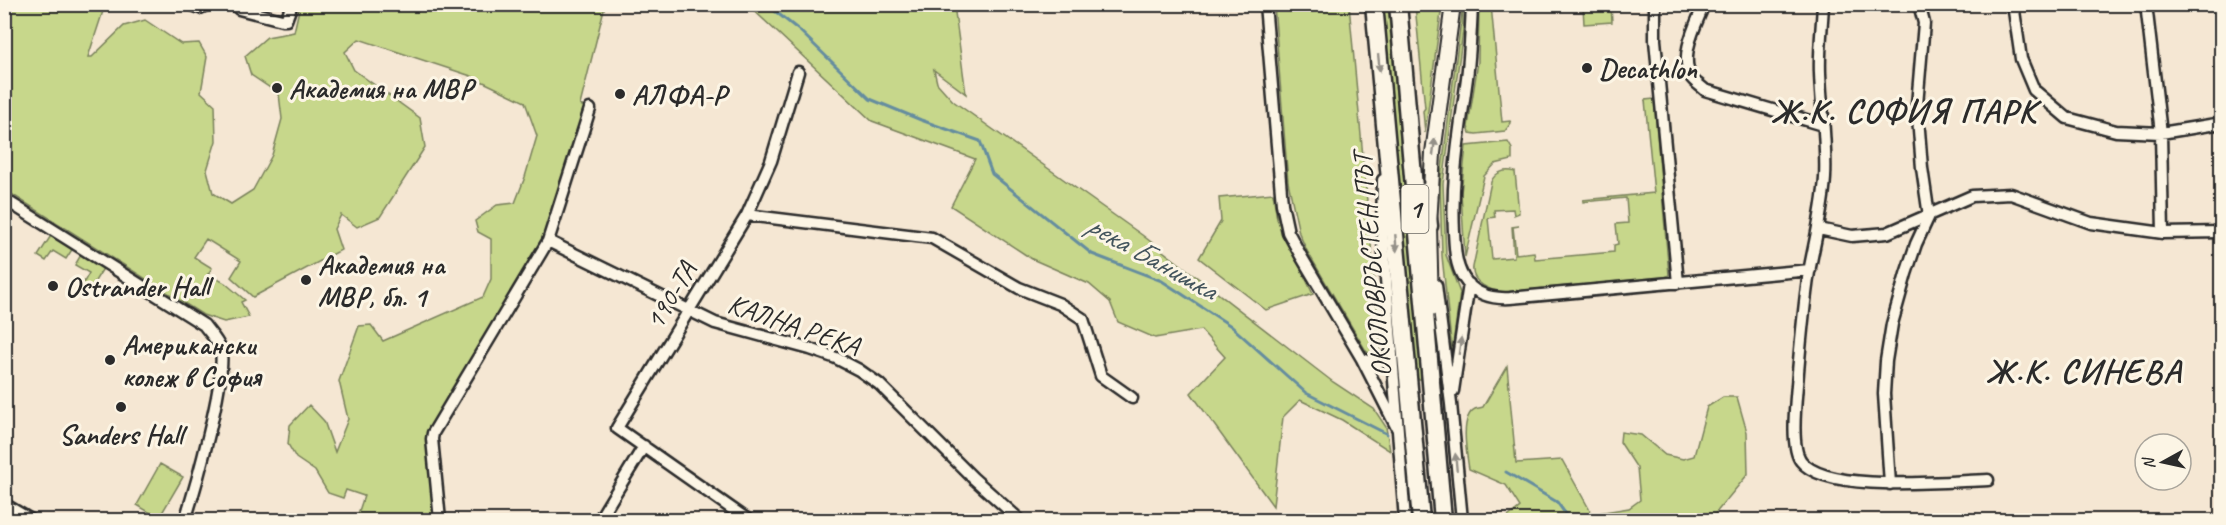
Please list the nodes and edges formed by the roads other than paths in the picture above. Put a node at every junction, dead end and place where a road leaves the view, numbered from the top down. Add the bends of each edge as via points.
1 (190, 4) edge
2 (208, 4) edge
3 (235, 4) edge
4 (292, 4) edge
5 (1265, 4) edge
6 (1374, 4) edge
7 (1398, 4) edge
8 (1453, 4) edge
9 (1472, 4) edge
10 (1655, 4) edge
11 (1704, 4) edge
12 (1823, 4) edge
13 (1919, 4) edge
14 (2013, 4) edge
15 (2146, 4) edge
16 (1400, 24) junction
17 (798, 72) dead end
18 (590, 109) dead end
19 (1385, 122) junction
20 (2222, 123) edge
21 (1823, 125) junction
22 (2161, 133) junction
23 (4, 199) edge
24 (747, 215) junction
25 (1929, 216) junction
26 (1429, 226) junction
27 (1819, 229) junction
28 (2222, 232) edge
29 (2163, 233) junction
30 (548, 241) junction
31 (1431, 249) junction
32 (1810, 270) junction
33 (1678, 283) junction
34 (1469, 285) junction
35 (688, 311) junction
36 (1392, 350) junction
37 (1362, 359) junction
38 (1132, 398) dead end
39 (1451, 404) junction
40 (1432, 413) junction
41 (1397, 428) junction
42 (644, 446) junction
43 (1988, 480) dead end
44 (1890, 484) junction
45 (4, 504) edge
46 (31, 520) edge
47 (185, 520) edge
48 (440, 520) edge
49 (599, 520) edge
50 (748, 520) edge
51 (1020, 520) edge
52 (1405, 520) edge
53 (1421, 520) edge
54 (1443, 520) edge
55 (1462, 520) edge

1 - 2 street via 200,8
3 - 4 street via 239,9 286,20
5 - 37 street via 1282,204 1288,232
6 -> 19 highway, ОКОЛОВРЪСТЕН ПЪТ / 1
7 - 16 highway, ОКОЛОВРЪСТЕН ПЪТ / 1
26 -> 8 main road via 1433,153
9 - 34 street via 1452,196 1456,255
10 - 33 street
11 - 21 street via 1690,39 1687,58 1692,77 1706,90
12 - 21 street
13 - 25 street via 1924,23 1917,105
14 - 22 street via 2021,59 2034,90 2067,118 2116,131
15 - 22 street
16 - 26 highway
16 - 40 highway, ОКОЛОВРЪСТЕН ПЪТ / 1
17 - 24 street, 190-ТА via 771,161
18 - 30 street
19 - 36 street via 1382,228
19 -> 53 highway, ОКОЛОВРЪСТЕН ПЪТ / 1
20 - 22 street
21 - 27 street via 1825,176
22 - 29 street
23 - 47 street via 204,325 220,348 222,364 213,413
24 - 35 street, 190-ТА
24 - 38 street via 932,238 1083,319 1101,376
25 - 27 street via 1887,233 1852,236
25 - 29 street via 1972,196 2011,194 2091,223
25 - 44 street via 1906,274 1886,361 1884,393
26 - 31 main road
27 - 32 street
28 - 29 street
30 - 35 street, КАЛНА РЕКА
30 - 48 street via 433,433
31 - 39 street
31 - 40 main road
32 - 33 street
32 - 44 street via 1800,343 1797,453 1812,470 1845,481
33 - 34 street via 1503,298 1482,294
39 -> 34 street
35 - 42 street, 190-ТА via 617,428
35 - 51 street, КАЛНА РЕКА via 836,358 859,370 879,384
36 - 37 street via 1378,362
36 - 41 street
37 - 41 street
55 -> 39 street
40 - 54 highway, ОКОЛОВРЪСТЕН ПЪТ / 1
41 - 52 street
42 - 49 street
42 - 50 street
43 - 44 street
45 - 46 street

